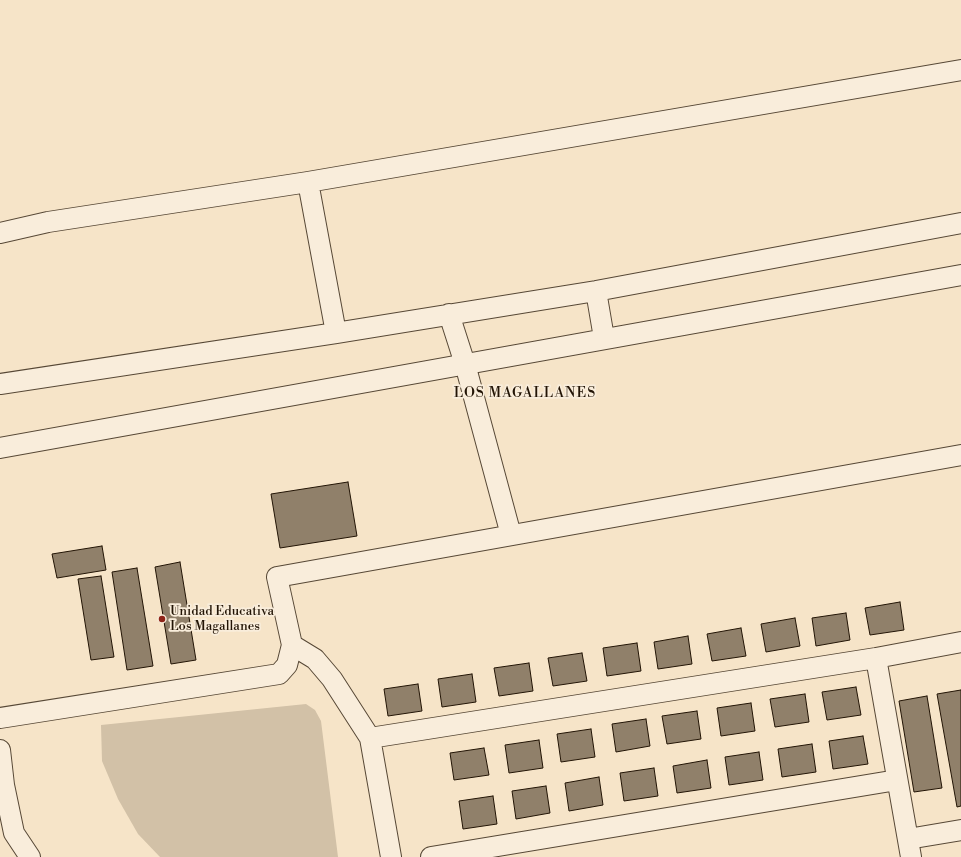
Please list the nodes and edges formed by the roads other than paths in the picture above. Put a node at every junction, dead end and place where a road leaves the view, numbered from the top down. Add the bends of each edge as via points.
1 (961, 70) edge
2 (308, 182) junction
3 (961, 223) edge
4 (0, 233) edge
5 (961, 275) edge
6 (596, 291) junction
7 (449, 314) junction
8 (336, 333) junction
9 (604, 338) junction
10 (465, 364) junction
11 (0, 384) edge
12 (0, 448) edge
13 (961, 455) edge
14 (511, 535) junction
15 (961, 642) edge
16 (292, 645) junction
17 (876, 658) junction
18 (0, 718) edge
19 (370, 738) junction
20 (0, 750) edge
21 (898, 780) junction
22 (961, 830) edge
23 (909, 848) edge
24 (30, 857) edge
25 (391, 857) edge
26 (430, 857) edge

1 - 2 street
2 - 4 street via 48,222
2 - 8 street
3 - 6 street
5 - 9 street
6 - 7 street
6 - 9 street
7 - 8 street
7 - 10 street
8 - 11 street
9 - 10 street
10 - 12 street
10 - 14 street
13 - 14 street
14 - 16 street via 277,577
15 - 17 street
16 - 18 street via 287,665 279,674
16 - 19 street via 315,659 332,679
17 - 19 street
17 - 21 street
19 - 25 street
20 - 24 street via 14,832
21 - 23 street
21 - 26 street
22 - 23 street

